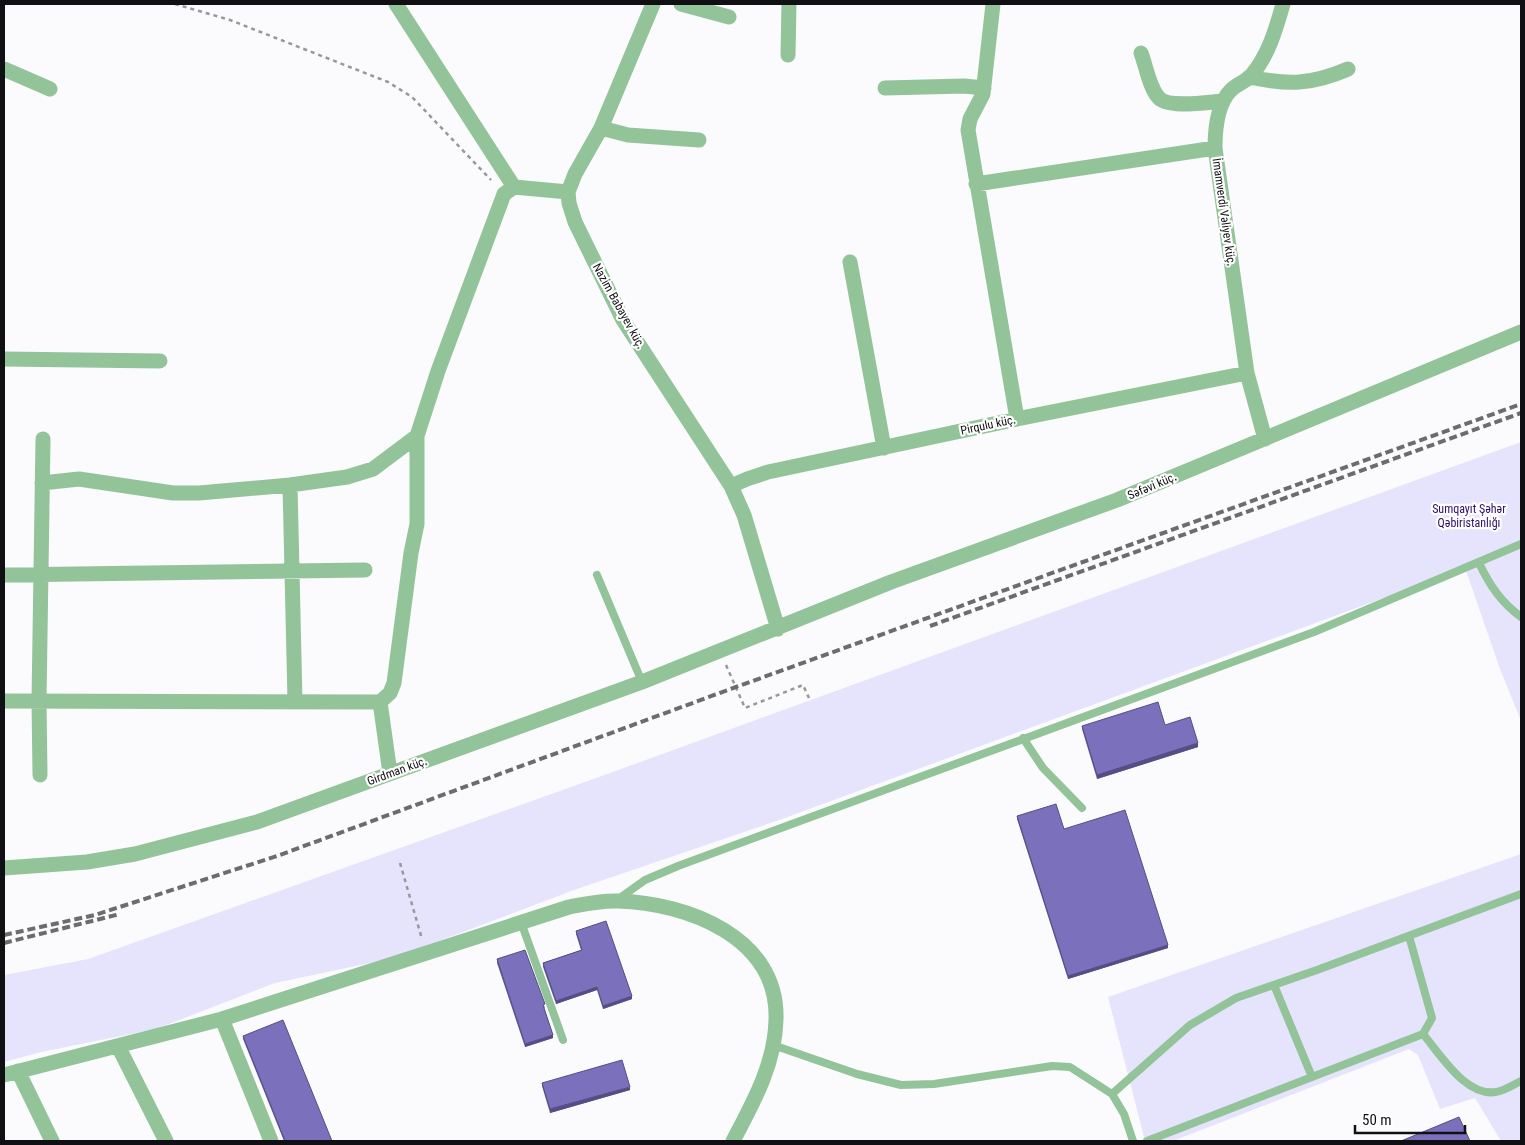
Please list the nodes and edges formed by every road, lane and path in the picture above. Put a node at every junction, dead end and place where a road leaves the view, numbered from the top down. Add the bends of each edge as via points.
1 (175, 4) edge
2 (396, 4) edge
3 (653, 4) edge
4 (680, 4) edge
5 (789, 4) edge
6 (993, 4) edge
7 (1283, 4) edge
8 (729, 17) dead end
9 (1141, 53) dead end
10 (788, 55) dead end
11 (4, 69) edge
12 (1348, 69) dead end
13 (1249, 77) junction
14 (885, 88) dead end
15 (984, 88) junction
16 (50, 89) dead end
17 (1223, 101) junction
18 (601, 128) junction
19 (699, 140) dead end
20 (1215, 148) junction
21 (976, 184) junction
22 (509, 190) junction
23 (568, 192) junction
24 (850, 262) dead end
25 (1521, 332) edge
26 (4, 359) edge
27 (160, 361) dead end
28 (1247, 373) junction
29 (1017, 419) junction
30 (417, 436) junction
31 (43, 439) dead end
32 (1265, 439) junction
33 (884, 448) junction
34 (42, 482) junction
35 (290, 486) junction
36 (731, 486) junction
37 (1521, 544) edge
38 (1479, 563) junction
39 (365, 570) dead end
40 (292, 572) junction
41 (4, 575) edge
42 (597, 575) dead end
43 (41, 576) junction
44 (1521, 617) edge
45 (778, 629) junction
46 (720, 652) junction
47 (642, 682) junction
48 (809, 698) dead end
49 (4, 701) edge
50 (39, 701) junction
51 (295, 701) junction
52 (380, 702) junction
53 (1023, 738) junction
54 (390, 773) junction
55 (40, 775) dead end
56 (1082, 808) dead end
57 (400, 862) dead end
58 (4, 868) edge
59 (1521, 894) edge
60 (617, 901) junction
61 (521, 922) junction
62 (1409, 936) junction
63 (426, 953) junction
64 (1274, 985) junction
65 (222, 1019) junction
66 (1423, 1034) junction
67 (563, 1040) dead end
68 (773, 1045) junction
69 (118, 1046) junction
70 (11, 1073) edge
71 (1312, 1078) junction
72 (1521, 1081) edge
73 (1112, 1094) junction
74 (52, 1141) edge
75 (166, 1141) edge
76 (270, 1141) edge
77 (733, 1141) edge
78 (1133, 1141) edge
79 (1147, 1141) edge

1 - 22 path via 230,20 388,82 412,97
2 - 22 street
3 - 18 street
4 - 8 street
5 - 10 street
6 - 15 street
7 - 13 street, İmamverdi Vəliyev küç. via 1276,31
9 - 17 street via 1162,102
11 - 16 street
12 - 13 street via 1302,83 1283,84
13 - 17 street, İmamverdi Vəliyev küç. via 1231,89
14 - 15 street
15 - 21 street via 968,130
17 - 20 street, İmamverdi Vəliyev küç.
18 - 19 street via 628,134
18 - 23 street
20 - 21 street
20 - 28 street, İmamverdi Vəliyev küç.
21 - 29 street
22 - 23 street
22 - 30 street via 438,371
23 - 36 street, Nazim Babayev küç. via 575,222 623,320
24 - 33 street
25 - 32 street, Səfəvi küç.
26 - 27 street
28 - 29 street, Pirqulu küç.
28 - 32 street, İmamverdi Vəliyev küç.
29 - 33 street, Pirqulu küç.
30 - 35 street via 373,469 347,477
30 - 52 street via 417,524 394,683 390,693
31 - 34 street
32 - 45 street, Səfəvi küç. via 1117,500 900,579
33 - 36 street, Pirqulu küç. via 768,472
34 - 35 street via 79,479 173,493
34 - 43 street
35 - 40 street
36 - 45 street, Nazim Babayev küç. via 744,515
37 - 38 lane
38 - 44 lane via 1495,593
38 - 53 lane via 1314,632
39 - 40 street
40 - 43 street
40 - 51 street
41 - 43 street
42 - 47 lane
43 - 50 street
45 - 46 street, Girdman küç.
46 - 47 street, Girdman küç.
46 - 48 path via 745,708 803,686
47 - 54 street, Girdman küç.
49 - 50 street
50 - 51 street
50 - 55 street
51 - 52 street
52 - 54 street
53 - 56 lane via 1043,768
53 - 60 lane via 678,866 645,880
54 - 58 street, Girdman küç. via 257,822 189,841 87,862
57 - 63 path
59 - 62 lane
60 - 61 street via 569,907
60 - 68 street via 668,906 699,916 745,946 762,966 774,994 776,1020
61 - 63 street
61 - 67 lane
62 - 64 lane
62 - 66 lane via 1432,1018
63 - 65 street
64 - 71 lane
64 - 73 lane via 1236,998 1190,1025
65 - 69 street
65 - 76 street
66 - 71 lane
66 - 72 lane via 1457,1074 1476,1089 1500,1091
68 - 73 lane via 901,1085 934,1084 1052,1066 1070,1067
68 - 77 street via 765,1074
69 - 70 street
69 - 75 street
70 - 74 street
71 - 79 lane
73 - 78 lane via 1124,1114

